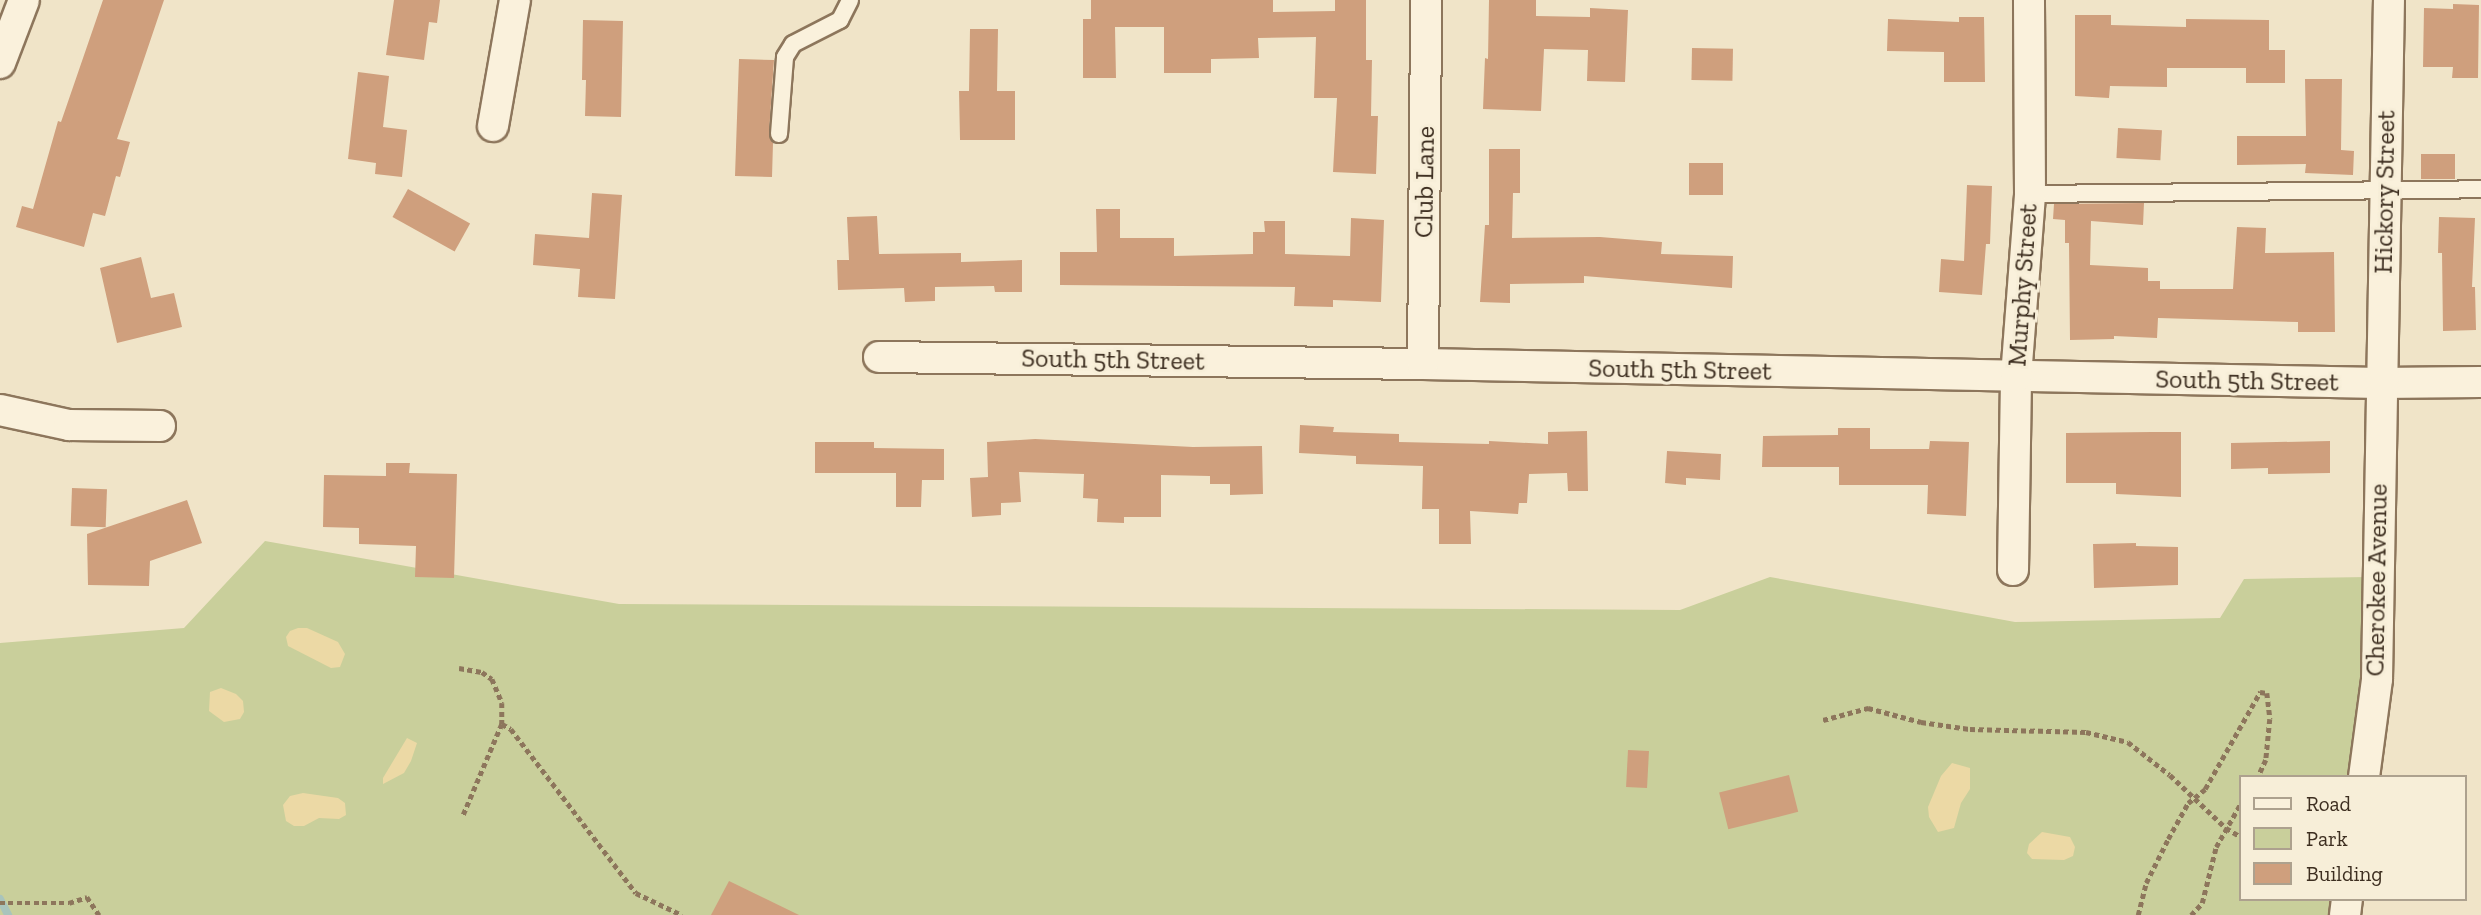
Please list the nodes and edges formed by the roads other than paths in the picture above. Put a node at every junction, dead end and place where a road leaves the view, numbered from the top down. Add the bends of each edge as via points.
1 (24, 0) edge
2 (515, 0) edge
3 (850, 0) edge
4 (1426, 0) edge
5 (2029, 0) edge
6 (2389, 0) edge
7 (0, 63) edge
8 (493, 126) dead end
9 (779, 134) dead end
10 (2481, 189) edge
11 (2386, 191) junction
12 (2030, 194) junction
13 (879, 357) dead end
14 (1423, 364) junction
15 (2016, 377) junction
16 (2380, 383) junction
17 (2481, 383) edge
18 (0, 410) edge
19 (160, 426) dead end
20 (2013, 570) dead end
21 (2364, 775) edge

1 - 7 street
2 - 8 street
3 - 9 lane via 840,20 793,44 785,57
4 - 14 street, Club Lane
5 - 12 street, Murphy Street
6 - 11 street, Hickory Street
10 - 11 lane
11 - 12 lane
11 - 16 street, Hickory Street
12 - 15 street, Murphy Street
13 - 14 street, South 5th Street
14 - 15 street, South 5th Street
15 - 16 street, South 5th Street
15 - 20 street, Murphy Street
16 - 17 street, South 5th Street
16 - 21 street, Cherokee Avenue via 2377,679
18 - 19 street via 69,425

